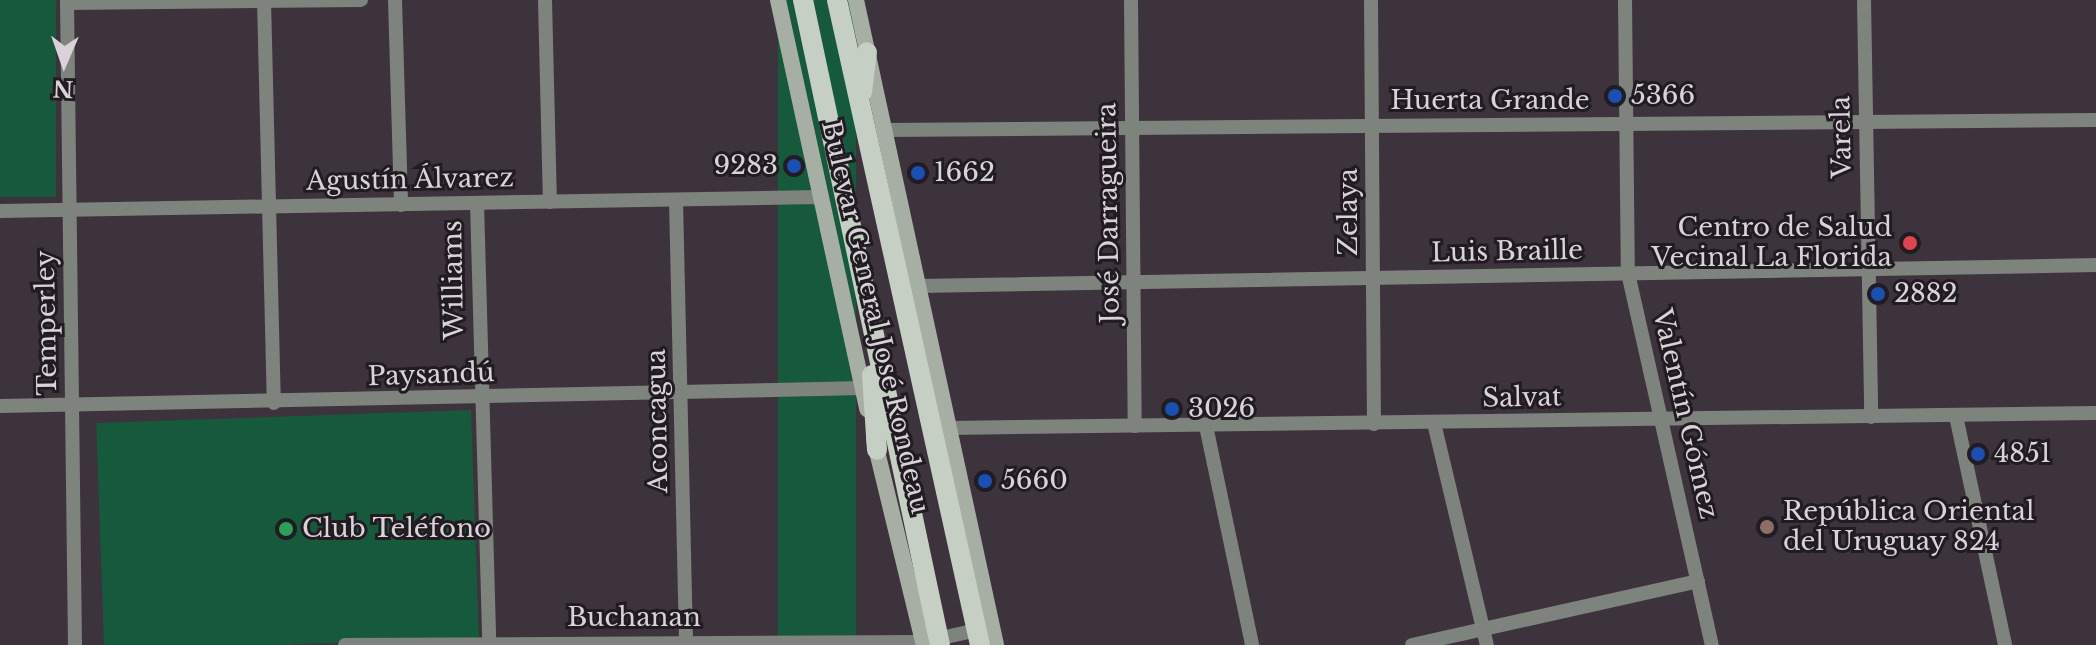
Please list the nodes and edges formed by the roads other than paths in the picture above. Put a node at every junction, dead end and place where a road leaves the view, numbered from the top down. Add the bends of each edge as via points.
1 (264, 0) edge
2 (361, 0) edge
3 (395, 0) edge
4 (545, 0) edge
5 (778, 0) edge
6 (803, 0) edge
7 (837, 0) edge
8 (856, 0) edge
9 (1131, 0) edge
10 (1371, 0) edge
11 (1625, 0) edge
12 (1864, 0) edge
13 (67, 1) edge
14 (867, 52) junction
15 (861, 108) junction
16 (2096, 120) edge
17 (1866, 122) junction
18 (1626, 124) junction
19 (1372, 126) junction
20 (1132, 128) junction
21 (884, 130) junction
22 (820, 197) junction
23 (676, 200) junction
24 (550, 202) junction
25 (477, 203) junction
26 (401, 205) junction
27 (270, 207) junction
28 (70, 210) junction
29 (0, 211) edge
30 (2096, 265) edge
31 (1869, 269) junction
32 (1628, 273) junction
33 (1373, 278) junction
34 (1133, 283) junction
35 (919, 286) junction
36 (868, 307) junction
37 (863, 388) junction
38 (682, 392) junction
39 (481, 398) junction
40 (274, 403) junction
41 (72, 405) junction
42 (0, 406) edge
43 (2096, 413) edge
44 (1956, 416) junction
45 (1871, 417) junction
46 (1664, 421) junction
47 (1434, 423) junction
48 (1374, 424) junction
49 (1135, 426) junction
50 (1206, 426) junction
51 (949, 428) junction
52 (877, 450) junction
53 (1698, 581) junction
54 (1483, 630) junction
55 (983, 634) edge
56 (686, 641) junction
57 (489, 643) edge
58 (927, 643) edge
59 (593, 644) edge
60 (857, 644) edge
61 (75, 645) edge
62 (345, 645) edge
63 (996, 645) edge
64 (1252, 645) edge
65 (1412, 645) edge
66 (1487, 645) edge
67 (1712, 645) edge
68 (2005, 645) edge

1 - 2 street
1 - 13 street
1 - 27 street
3 - 26 street
4 - 24 street
5 - 22 main road, Bulevar General José Rondeau
6 - 36 main road, Bulevar General José Rondeau
7 - 15 main road, Bulevar General José Rondeau
8 - 14 main road, Bulevar General José Rondeau
9 - 20 street, José Darragueira
10 - 19 street, Zelaya
11 - 18 street, Valentín Gómez
12 - 17 street, Varela
13 - 28 street, Temperley
14 - 15 main road
14 - 21 main road, Bulevar General José Rondeau
15 - 55 main road, Bulevar General José Rondeau
16 - 17 street, Huerta Grande
17 - 18 street, Huerta Grande
17 - 31 street, Varela
18 - 19 street, Huerta Grande
18 - 32 street, Valentín Gómez
19 - 20 street, Huerta Grande
19 - 33 street, Zelaya
20 - 21 street, Huerta Grande
20 - 34 street, José Darragueira
21 - 35 main road, Bulevar General José Rondeau
22 - 23 street, Agustín Álvarez
22 - 37 main road, Bulevar General José Rondeau
23 - 24 street, Agustín Álvarez
23 - 38 street, Aconcagua
24 - 25 street, Agustín Álvarez
25 - 26 street, Agustín Álvarez
25 - 39 street, Williams
26 - 27 street, Agustín Álvarez
27 - 28 street, Agustín Álvarez
27 - 40 street
28 - 29 street, Agustín Álvarez
28 - 41 street, Temperley
30 - 31 street, Luis Braille
31 - 32 street, Luis Braille
31 - 45 street, Varela
32 - 33 street, Luis Braille
32 - 46 street, Valentín Gómez
33 - 34 street, Luis Braille
33 - 48 street, Zelaya
34 - 35 street, Luis Braille
34 - 49 street, José Darragueira
35 - 51 main road, Bulevar General José Rondeau
36 - 52 main road
36 - 58 main road, Bulevar General José Rondeau
37 - 38 street, Paysandú
37 - 52 main road, Bulevar General José Rondeau
38 - 39 street, Paysandú
38 - 56 street, Aconcagua
39 - 40 street, Paysandú
39 - 57 street, Williams
40 - 41 street, Paysandú
41 - 42 street, Paysandú
41 - 61 street, Temperley
43 - 44 street, Salvat
44 - 45 street, Salvat
44 - 68 street
45 - 46 street, Salvat
46 - 47 street, Salvat
46 - 53 street, Valentín Gómez
47 - 48 street, Salvat
47 - 54 street
48 - 50 street, Salvat
49 - 50 street, Salvat
49 - 51 street, Salvat
50 - 64 street
51 - 55 main road, Bulevar General José Rondeau
52 - 58 main road, Bulevar General José Rondeau
53 - 54 street
53 - 67 street, Valentín Gómez
54 - 65 street
54 - 66 street
55 - 58 street, Buchanan
55 - 63 main road, Bulevar General José Rondeau
56 - 59 street, Buchanan
56 - 60 street, Buchanan
57 - 59 street, Buchanan
57 - 62 street, Buchanan
58 - 60 street, Buchanan

